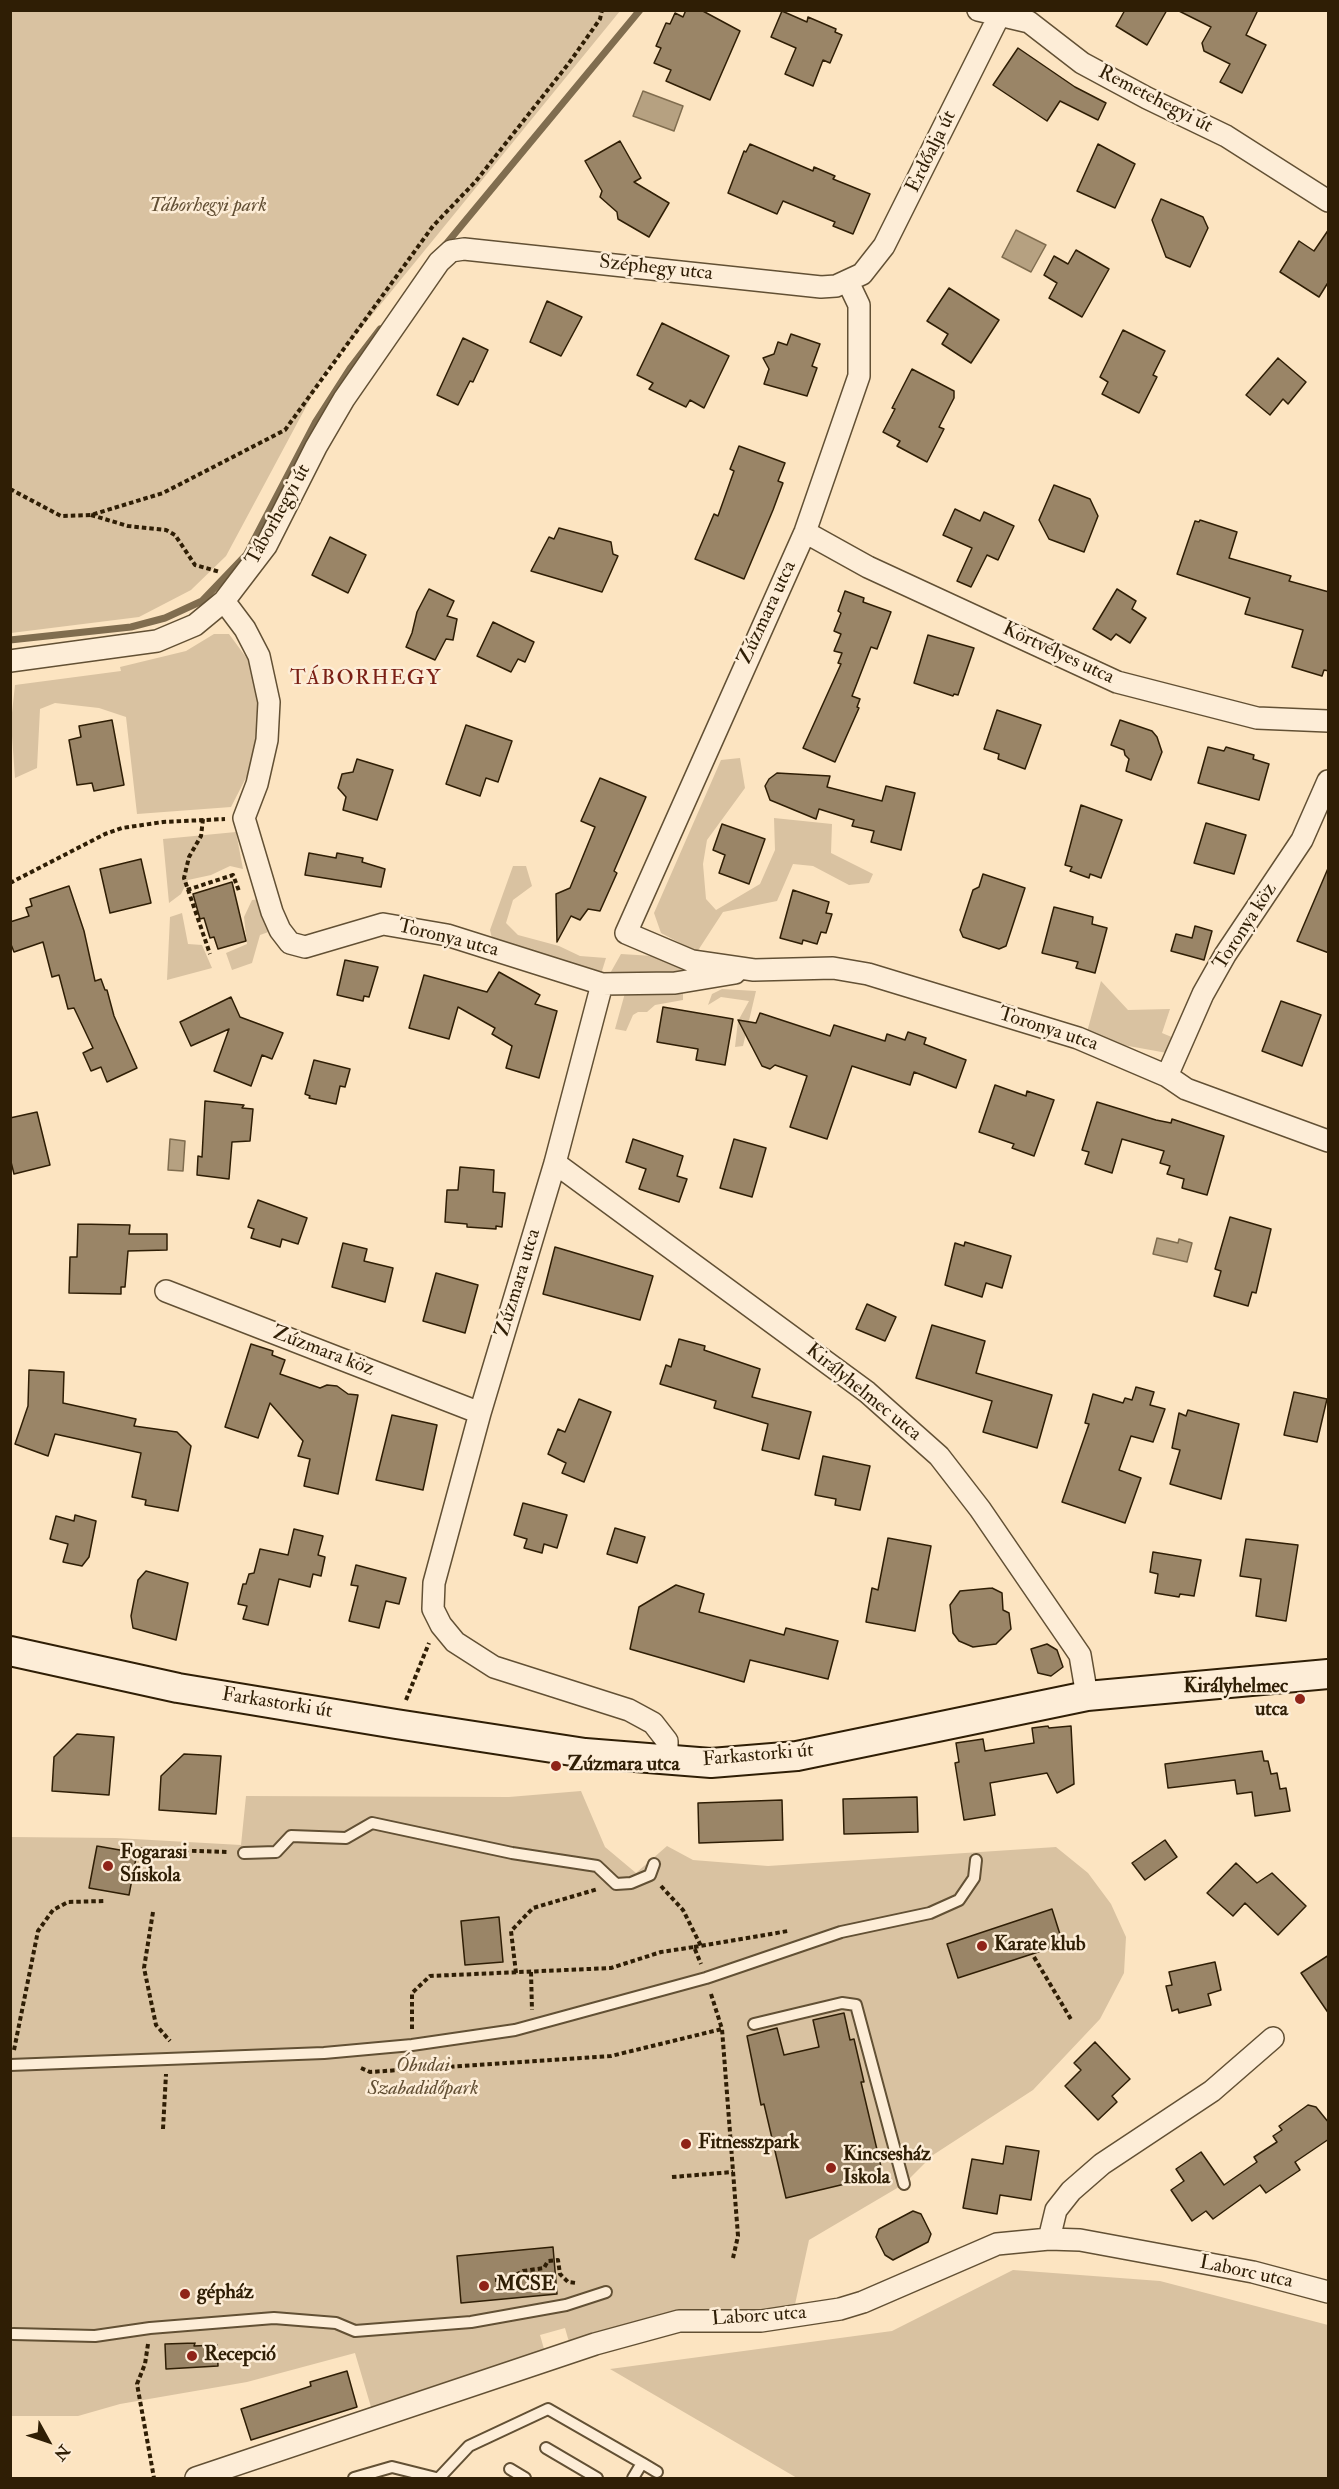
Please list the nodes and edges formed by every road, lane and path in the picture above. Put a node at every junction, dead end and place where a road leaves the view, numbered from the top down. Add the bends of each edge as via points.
1 (602, 10) edge
2 (606, 10) edge
3 (978, 10) edge
4 (1001, 13) edge
5 (600, 19) junction
6 (1329, 201) edge
7 (464, 249) joint
8 (848, 282) junction
9 (10, 489) edge
10 (91, 515) junction
11 (805, 532) junction
12 (238, 584) junction
13 (224, 601) junction
14 (10, 661) edge
15 (1329, 721) edge
16 (1329, 781) edge
17 (244, 818) junction
18 (203, 819) junction
19 (10, 883) edge
20 (187, 890) junction
21 (235, 892) dead end
22 (626, 933) joint
23 (210, 954) dead end
24 (754, 970) junction
25 (602, 984) junction
26 (1167, 1076) junction
27 (1329, 1141) edge
28 (555, 1163) junction
29 (165, 1292) dead end
30 (480, 1413) junction
31 (439, 1620) junction
32 (10, 1651) edge
33 (1329, 1674) edge
34 (1087, 1696) junction
35 (396, 1724) junction
36 (667, 1761) junction
37 (132, 1849) dead end
38 (244, 1853) joint
39 (976, 1860) dead end
40 (654, 1864) dead end
41 (650, 1875) junction
42 (616, 1884) junction
43 (105, 1901) dead end
44 (153, 1912) dead end
45 (800, 1931) dead end
46 (701, 1946) junction
47 (694, 1947) junction
48 (1034, 1957) dead end
49 (531, 1972) junction
50 (516, 1973) junction
51 (706, 1978) junction
52 (1072, 2021) dead end
53 (754, 2024) dead end
54 (533, 2025) junction
55 (722, 2029) junction
56 (1273, 2038) dead end
57 (412, 2045) junction
58 (324, 2053) junction
59 (184, 2058) junction
60 (167, 2059) junction
61 (11, 2065) edge
62 (163, 2129) dead end
63 (733, 2172) junction
64 (672, 2177) dead end
65 (904, 2184) dead end
66 (1049, 2239) junction
67 (734, 2258) dead end
68 (560, 2274) dead end
69 (495, 2280) dead end
70 (606, 2292) dead end
71 (1329, 2292) edge
72 (150, 2328) junction
73 (13, 2334) dead end
74 (546, 2448) dead end
75 (642, 2463) junction
76 (510, 2469) dead end
77 (657, 2472) dead end
78 (154, 2478) edge
79 (196, 2478) edge
80 (354, 2478) edge
81 (437, 2478) edge
82 (525, 2478) edge
83 (597, 2478) edge
84 (633, 2478) edge

1 - 5 path
2 - 5 path
3 - 4 street, Remetehegyi út
4 - 6 street, Remetehegyi út via 1029,22 1082,63 1226,136
4 - 8 street, Erdőalja út via 884,246 862,274
5 - 10 path via 483,172 384,290 285,430 163,493
7 - 8 street, Széphegy utca via 821,287
7 - 12 street, Táborhegyi út via 451,251 439,262 345,399 266,546
8 - 11 street, Zúzmara utca via 859,305 860,376
9 - 10 path via 61,516
10 - 12 path via 128,526 166,530 175,535 195,565 230,574
11 - 15 street, Körtvélyes utca via 868,567 1126,685 1248,716
11 - 22 street, Zúzmara utca
12 - 13 street, Táborhegyi út
13 - 14 street, Táborhegyi út via 195,625 157,641
13 - 17 street via 259,656 269,702 267,740
16 - 26 street, Toronya köz via 1302,840 1225,955
17 - 18 path
17 - 25 street, Toronya utca via 272,912 290,943 305,947 383,924 447,935
18 - 19 path via 134,825 105,834
18 - 20 path via 201,836 183,878
20 - 21 path via 233,875 238,891
20 - 23 path
22 - 24 street, Toronya utca via 692,961
24 - 25 street, Toronya utca via 675,983
24 - 26 street, Toronya utca via 833,968 868,974 1078,1038
25 - 28 street, Zúzmara utca
26 - 27 street, Toronya utca via 1186,1089
28 - 30 street, Zúzmara utca
28 - 34 street, Királyhelmec utca via 867,1392 939,1456 1080,1655
29 - 30 street, Zúzmara köz
30 - 31 street, Zúzmara utca via 434,1583 433,1609
31 - 35 path
31 - 36 street, Zúzmara utca via 455,1642 494,1667 629,1710 653,1723 667,1741
32 - 35 street, Farkastorki út via 178,1688
33 - 34 street, Farkastorki út
34 - 36 street, Farkastorki út via 797,1756 711,1763
35 - 36 street, Farkastorki út
37 - 38 path
38 - 42 lane via 276,1852 291,1836 346,1838 372,1823 512,1853 597,1866
39 - 51 lane via 974,1878 960,1900 930,1913 841,1932
40 - 41 lane
41 - 42 lane
41 - 46 path via 684,1910
42 - 50 path via 533,1908 511,1931
43 - 61 path via 68,1902 53,1910 38,1931
44 - 59 path via 144,1968 156,2025
45 - 46 path via 779,1931
46 - 47 path
47 - 49 path via 661,1952 611,1968
47 - 51 path
48 - 52 path
49 - 50 path
49 - 54 path
50 - 57 path via 430,1976 412,1993
51 - 54 lane
51 - 55 path
53 - 65 lane via 842,2003 855,2005
54 - 57 lane
55 - 58 path via 610,2056 485,2066 370,2072
55 - 63 path
56 - 66 street via 1212,2091 1102,2164 1071,2191 1056,2210
57 - 58 lane
58 - 59 lane
59 - 60 lane
60 - 61 lane
60 - 62 path
63 - 64 path
63 - 67 path via 738,2236
66 - 71 street, Laborc utca via 1080,2240 1253,2272
66 - 79 street, Laborc utca via 997,2244 840,2309 761,2321 679,2322 594,2344
68 - 69 path via 558,2260 548,2261 544,2268
70 - 72 lane via 566,2306 471,2322 355,2331 336,2323 274,2318
72 - 73 lane via 95,2336
72 - 78 path via 145,2364 137,2384
74 - 83 lane
75 - 77 lane
75 - 81 lane via 548,2409 469,2446
75 - 84 lane
76 - 82 lane
80 - 81 lane via 392,2467

